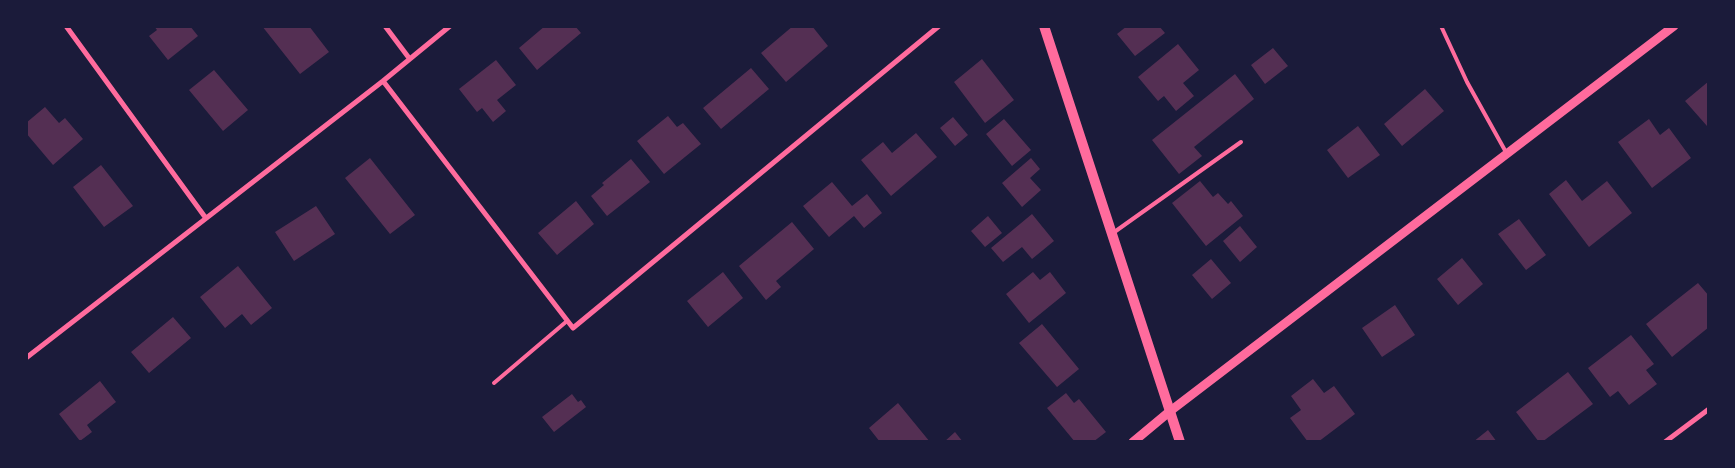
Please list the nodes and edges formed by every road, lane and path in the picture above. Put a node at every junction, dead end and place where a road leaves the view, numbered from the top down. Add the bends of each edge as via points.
1 (66, 26) edge
2 (385, 26) edge
3 (450, 26) edge
4 (939, 26) edge
5 (1044, 26) edge
6 (1441, 26) edge
7 (1674, 26) edge
8 (409, 58) junction
9 (382, 81) junction
10 (1241, 142) dead end
11 (1507, 154) junction
12 (205, 217) junction
13 (1111, 234) junction
14 (567, 321) junction
15 (26, 358) edge
16 (494, 383) dead end
17 (1709, 409) edge
18 (1169, 412) junction
19 (1133, 442) edge
20 (1180, 442) edge
21 (1665, 442) edge

1 - 12 street
2 - 8 street
3 - 8 street
4 - 14 street via 572,328
5 - 13 main road
6 - 11 lane via 1467,82
7 - 11 street
8 - 9 street
9 - 12 street
9 - 14 street
10 - 13 lane
11 - 18 street
12 - 15 street
13 - 18 main road
14 - 16 lane
17 - 21 street
18 - 19 street
18 - 20 main road

